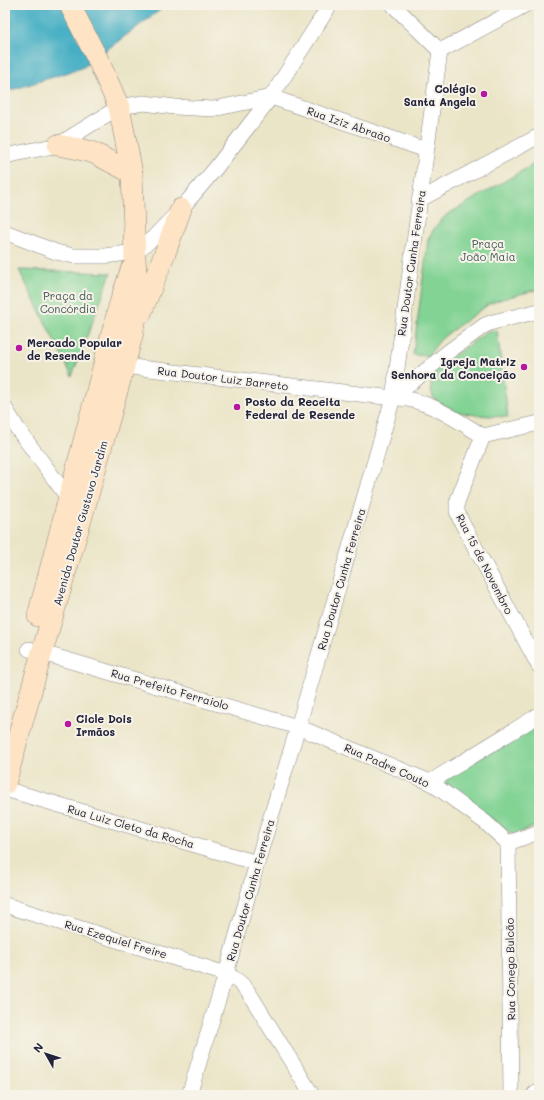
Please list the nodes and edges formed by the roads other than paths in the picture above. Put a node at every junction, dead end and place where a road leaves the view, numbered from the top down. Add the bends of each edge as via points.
1 (70, 5) edge
2 (330, 5) edge
3 (393, 5) edge
4 (525, 5) edge
5 (440, 51) junction
6 (271, 98) junction
7 (119, 108) junction
8 (539, 136) edge
9 (58, 145) junction
10 (426, 150) junction
11 (5, 156) edge
12 (132, 172) junction
13 (419, 200) junction
14 (181, 209) junction
15 (5, 232) edge
16 (135, 256) junction
17 (539, 310) edge
18 (133, 332) junction
19 (124, 366) junction
20 (393, 398) junction
21 (5, 408) edge
22 (539, 423) edge
23 (483, 436) junction
24 (77, 502) junction
25 (36, 650) junction
26 (539, 666) edge
27 (539, 715) edge
28 (298, 727) junction
29 (5, 734) edge
30 (430, 782) junction
31 (5, 784) edge
32 (5, 789) edge
33 (539, 832) edge
34 (508, 843) junction
35 (257, 863) junction
36 (5, 905) edge
37 (226, 974) junction
38 (539, 1093) edge
39 (189, 1095) edge
40 (312, 1095) edge
41 (511, 1095) edge
42 (536, 1095) edge

1 - 7 main road, Avenida Doutor Gustavo Jardim
2 - 6 street
3 - 5 street
4 - 5 street
5 - 10 street, Rua Doutor Cunha Ferreira
6 - 7 street via 213,109 144,103
6 - 10 street, Rua Iziz Abraão
6 - 14 street
7 - 9 street
7 - 12 main road, Avenida Doutor Gustavo Jardim
8 - 13 street
9 - 11 street
9 - 12 main road via 94,153
10 - 13 street, Rua Doutor Cunha Ferreira
12 - 16 main road, Avenida Doutor Gustavo Jardim
13 - 20 street, Rua Doutor Cunha Ferreira
14 - 16 street
14 - 18 main road
15 - 16 street via 56,252 74,256
16 - 18 main road, Avenida Doutor Gustavo Jardim via 137,291
16 - 24 main road, Avenida Doutor Gustavo Jardim via 120,303
17 - 20 street via 485,325
18 - 19 main road, Avenida Doutor Gustavo Jardim
19 - 20 street, Rua Doutor Luiz Barreto
19 - 24 main road, Avenida Doutor Gustavo Jardim
20 - 23 street, Rua Doutor Luiz Barreto via 402,397 429,406
20 - 28 street, Rua Doutor Cunha Ferreira
21 - 24 street via 17,428
22 - 23 street
23 - 26 street, Rua 15 de Novembro via 457,502 457,511
24 - 25 main road, Avenida Doutor Gustavo Jardim
25 - 28 street, Rua Prefeito Ferraiolo
25 - 29 main road, Avenida Doutor Gustavo Jardim
25 - 31 main road, Avenida Doutor Gustavo Jardim
27 - 30 street
28 - 30 street, Rua Padre Couto
28 - 35 street, Rua Doutor Cunha Ferreira
30 - 34 street, Rua Padre Couto via 485,822
32 - 35 street, Rua Luiz Cleto da Rocha
33 - 34 street
34 - 41 street, Rua Conego Bulcão
35 - 37 street, Rua Doutor Cunha Ferreira
36 - 37 street, Rua Ezequiel Freire
37 - 39 street, Rua Doutor Cunha Ferreira
37 - 40 street, Rua Ezequiel Freire via 236,978 249,993
38 - 42 street

